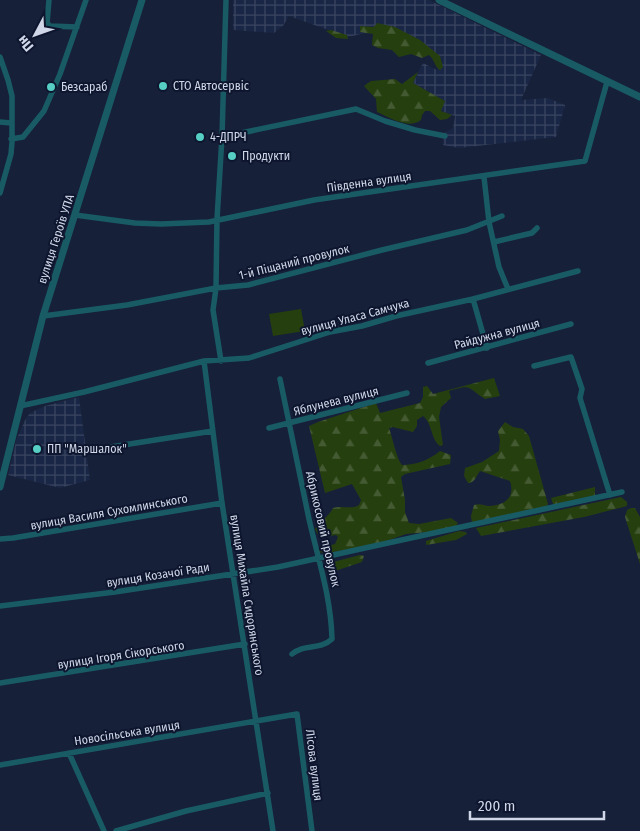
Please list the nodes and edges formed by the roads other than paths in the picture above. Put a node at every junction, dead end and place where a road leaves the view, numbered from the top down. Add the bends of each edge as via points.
1 (49, 0) edge
2 (86, 0) edge
3 (142, 0) edge
4 (226, 0) edge
5 (439, 0) edge
6 (76, 27) junction
7 (0, 56) edge
8 (607, 82) junction
9 (640, 97) edge
10 (0, 122) edge
11 (11, 123) junction
12 (445, 136) dead end
13 (222, 137) junction
14 (11, 139) junction
15 (484, 176) junction
16 (2, 178) edge
17 (0, 193) edge
18 (75, 215) junction
19 (502, 216) dead end
20 (217, 219) junction
21 (489, 222) junction
22 (537, 228) dead end
23 (494, 242) junction
24 (578, 271) dead end
25 (216, 288) junction
26 (508, 288) junction
27 (473, 299) junction
28 (43, 316) junction
29 (571, 324) dead end
30 (487, 348) junction
31 (221, 361) junction
32 (204, 362) junction
33 (428, 363) dead end
34 (534, 366) dead end
35 (280, 379) dead end
36 (407, 393) dead end
37 (20, 406) junction
38 (289, 423) junction
39 (269, 428) dead end
40 (213, 432) junction
41 (91, 450) dead end
42 (0, 487) edge
43 (622, 492) dead end
44 (610, 495) junction
45 (222, 503) junction
46 (0, 539) edge
47 (318, 558) junction
48 (233, 574) junction
49 (0, 606) edge
50 (245, 644) junction
51 (292, 654) dead end
52 (0, 683) edge
53 (256, 721) junction
54 (70, 753) junction
55 (0, 765) edge
56 (268, 793) junction
57 (104, 831) edge
58 (116, 831) edge
59 (273, 831) edge
60 (312, 831) edge

1 - 6 street via 47,23 50,26
2 - 6 street
3 - 18 street, вулиця Героїв УПА
4 - 13 street
5 - 8 street
6 - 14 street via 44,111 23,137
7 - 11 street via 12,96
8 - 9 street
8 - 15 street, Південна вулиця via 585,162
10 - 11 street
11 - 14 street
12 - 13 street via 385,121 356,109
13 - 20 street
14 - 16 street via 11,154
15 - 20 street, Південна вулиця via 314,200
15 - 21 street
16 - 17 street
18 - 20 street, Південна вулиця via 161,224
18 - 28 street, вулиця Героїв УПА
19 - 21 street, 1-й Піщаний провулок
20 - 25 street
21 - 23 street
21 - 25 street, 1-й Піщаний провулок via 248,285
22 - 23 street via 532,233
23 - 26 street
24 - 26 street, вулиця Уласа Самчука
25 - 28 street, 1-й Піщаний провулок via 127,305
25 - 31 street via 213,310
26 - 27 street, вулиця Уласа Самчука
27 - 30 street
27 - 31 street, вулиця Уласа Самчука via 330,332 249,358
28 - 37 street, вулиця Героїв УПА
29 - 30 street, Райдужна вулиця
30 - 33 street, Райдужна вулиця
31 - 32 street, вулиця Уласа Самчука
32 - 37 street, вулиця Уласа Самчука
32 - 40 street, вулиця Михайла Сидорянського
34 - 44 street via 570,357 582,389 580,398
35 - 38 street, Абрикосовий провулок
36 - 38 street, Яблунева вулиця
37 - 42 street, вулиця Героїв УПА
38 - 39 street, Яблунева вулиця
38 - 47 street, Абрикосовий провулок
40 - 41 street
40 - 45 street, вулиця Михайла Сидорянського
43 - 44 street, вулиця Козачої Ради
44 - 47 street, вулиця Козачої Ради
45 - 46 street, вулиця Василя Сухомлинського
45 - 48 street, вулиця Михайла Сидорянського
47 - 48 street, вулиця Козачої Ради
47 - 51 street, Абрикосовий провулок via 331,610 332,639 318,647 299,648
48 - 49 street, вулиця Козачої Ради
48 - 50 street, вулиця Михайла Сидорянського
50 - 52 street, вулиця Ігоря Сікорського
50 - 53 street, вулиця Михайла Сидорянського
53 - 54 street, Новосільська вулиця
53 - 56 street, вулиця Михайла Сидорянського
53 - 60 street, Лісова вулиця via 297,714
54 - 55 street, Новосільська вулиця
54 - 57 street
56 - 58 street
56 - 59 street, вулиця Михайла Сидорянського

